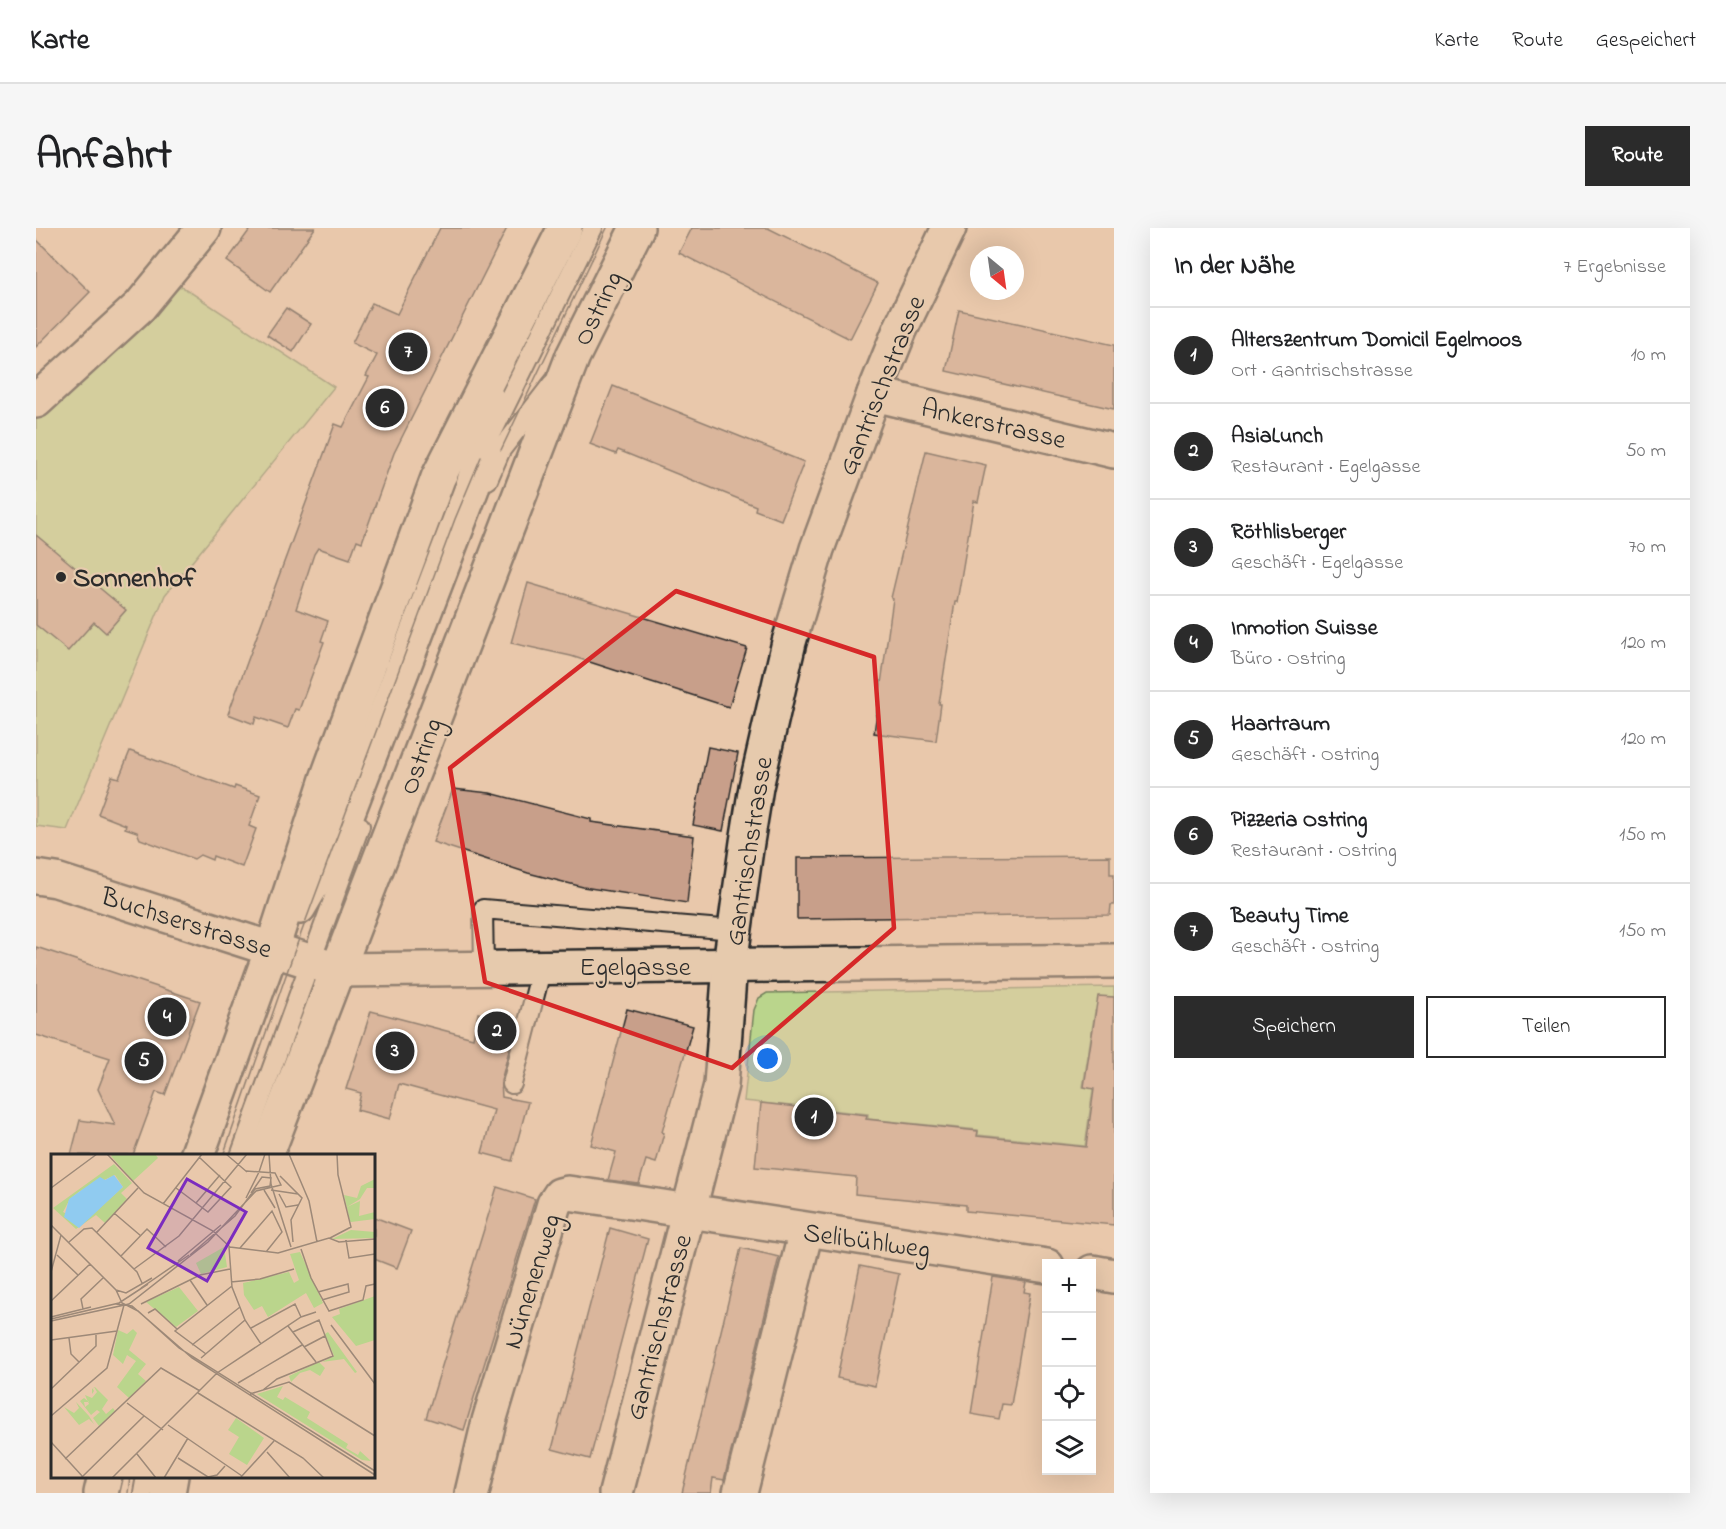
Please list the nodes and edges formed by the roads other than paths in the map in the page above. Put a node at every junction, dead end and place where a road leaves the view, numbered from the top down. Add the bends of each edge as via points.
1 (204, 228) edge
2 (566, 228) edge
3 (594, 228) edge
4 (637, 228) edge
5 (949, 228) edge
6 (573, 356) junction
7 (489, 380) junction
8 (874, 394) junction
9 (36, 401) edge
10 (1114, 451) edge
11 (491, 454) junction
12 (36, 877) edge
13 (734, 930) junction
14 (272, 949) junction
15 (1114, 961) edge
16 (730, 964) junction
17 (324, 966) junction
18 (542, 967) junction
19 (484, 968) junction
20 (512, 1084) dead end
21 (197, 1154) edge
22 (240, 1154) edge
23 (266, 1154) edge
24 (688, 1212) junction
25 (806, 1231) junction
26 (1042, 1265) edge
27 (1096, 1273) edge
28 (1114, 1276) edge
29 (105, 1478) edge
30 (146, 1478) edge
31 (171, 1478) edge
32 (101, 1493) edge
33 (142, 1493) edge
34 (168, 1493) edge
35 (472, 1493) edge
36 (616, 1493) edge
37 (740, 1493) edge

1 - 9 street via 140,306
2 - 7 street, Ostring
3 - 11 lane via 512,389
4 - 6 street, Ostring
5 - 8 street, Gantrischstrasse
6 - 11 lane, Ostring
6 - 17 street, Ostring
7 - 11 street, Ostring
7 - 14 street, Ostring via 438,478 327,779
8 - 10 street, Ankerstrasse
8 - 13 street, Gantrischstrasse via 817,549 789,642 756,787
11 - 14 street, Ostring via 335,846
11 - 17 lane
12 - 14 street, Buchserstrasse
13 - 16 street, Gantrischstrasse
13 - 19 lane via 483,909
14 - 17 street, Buchserstrasse
14 - 21 street, Ostring
15 - 16 street, Egelgasse
16 - 18 street, Egelgasse
16 - 24 street, Gantrischstrasse via 721,1085
17 - 19 street, Egelgasse
17 - 22 lane
17 - 23 street, Ostring
18 - 19 street, Egelgasse
18 - 20 lane
24 - 25 street, Selibühlweg
24 - 35 street, Nünenenweg via 568,1193 557,1197 489,1421
24 - 36 street, Gantrischstrasse
25 - 26 street, Selibühlweg
25 - 37 street
27 - 28 street
29 - 32 street
30 - 33 lane
31 - 34 street

